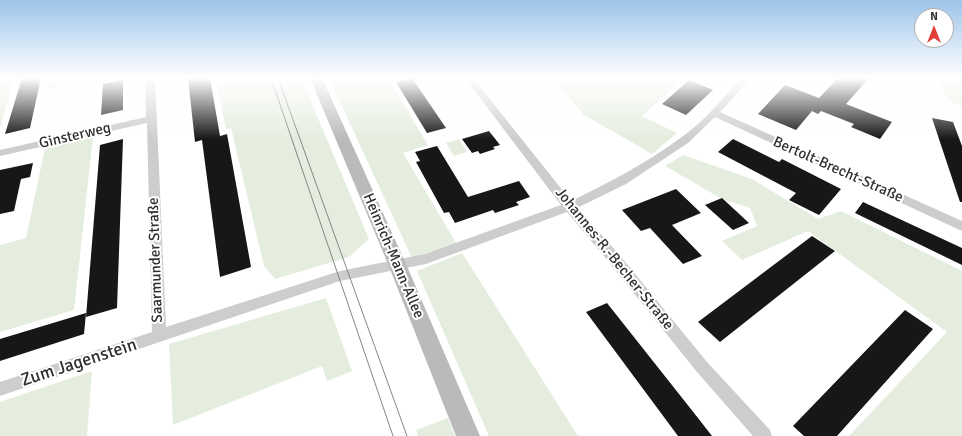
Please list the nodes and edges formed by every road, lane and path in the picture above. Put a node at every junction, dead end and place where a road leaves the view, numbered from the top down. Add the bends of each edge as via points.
1 (150, 98) edge
2 (325, 98) edge
3 (485, 98) edge
4 (728, 98) edge
5 (714, 113) junction
6 (151, 119) junction
7 (0, 153) edge
8 (569, 207) junction
9 (962, 226) edge
10 (397, 264) junction
11 (159, 337) junction
12 (0, 389) edge
13 (468, 436) edge
14 (764, 436) edge

1 - 6 street, Saarmunder Straße
2 - 10 main road, Heinrich-Mann-Allee
3 - 8 street, Johannes-R.-Becher-Straße
4 - 5 street, Saarmunder Straße
5 - 8 street, Saarmunder Straße via 684,140 622,181
5 - 9 street, Bertolt-Brecht-Straße
6 - 7 street, Ginsterweg
6 - 11 street, Saarmunder Straße
8 - 10 street, Saarmunder Straße via 426,259
8 - 14 street, Johannes-R.-Becher-Straße via 702,367
10 - 11 street, Saarmunder Straße via 340,276
10 - 13 main road, Heinrich-Mann-Allee
11 - 12 street, Zum Jagenstein

